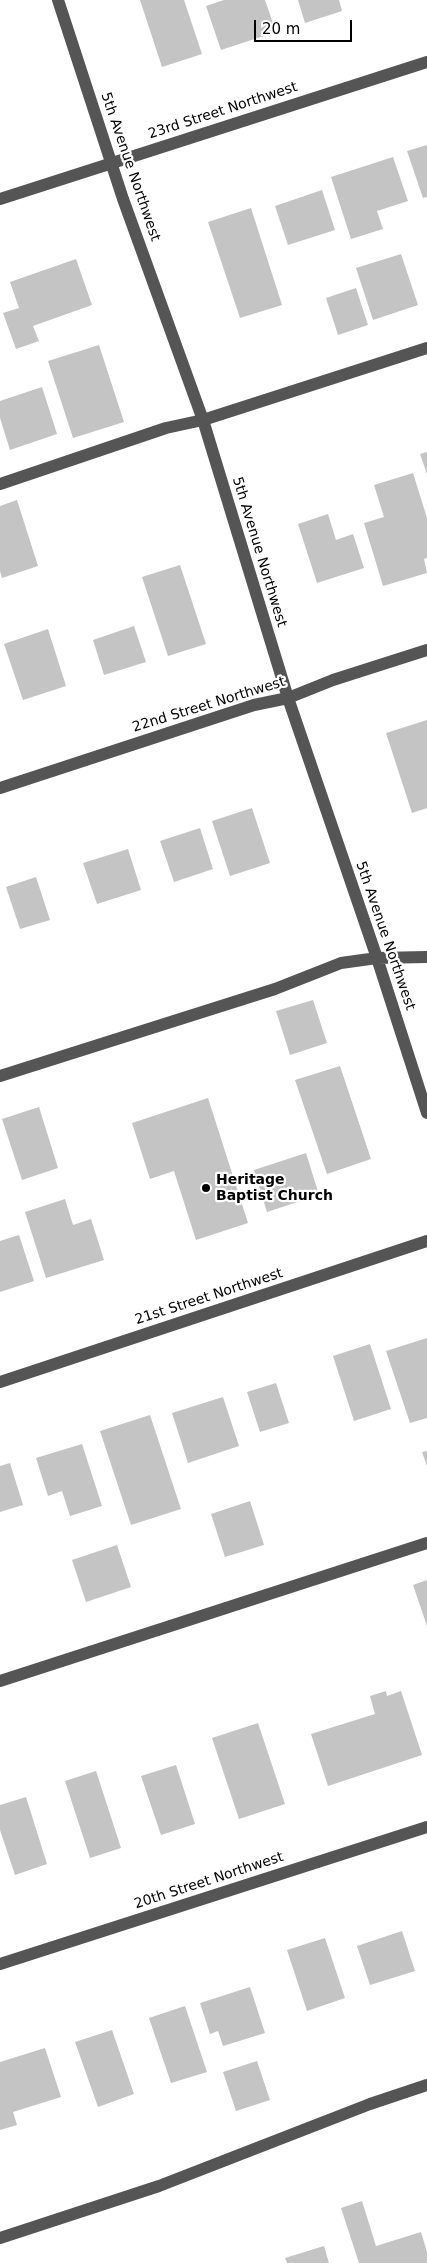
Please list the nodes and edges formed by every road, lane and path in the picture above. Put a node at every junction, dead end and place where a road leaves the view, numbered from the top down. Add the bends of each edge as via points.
1 (58, 0) edge
2 (427, 62) edge
3 (112, 163) junction
4 (0, 199) edge
5 (427, 348) edge
6 (203, 420) junction
7 (0, 484) edge
8 (427, 650) edge
9 (288, 698) junction
10 (0, 788) edge
11 (427, 957) edge
12 (377, 958) junction
13 (0, 1076) edge
14 (427, 1113) edge
15 (427, 1241) edge
16 (0, 1382) edge
17 (427, 1543) edge
18 (0, 1681) edge
19 (427, 1827) edge
20 (0, 1964) edge
21 (427, 2085) edge
22 (0, 2238) edge

1 - 3 street, 5th Avenue Northwest
2 - 3 street, 23rd Street Northwest
3 - 4 street, 23rd Street Northwest
3 - 6 street, 5th Avenue Northwest
5 - 6 street
6 - 7 street via 166,428
6 - 9 street, 5th Avenue Northwest
8 - 9 street, 22nd Street Northwest
9 - 10 street, 22nd Street Northwest via 254,705
9 - 12 street, 5th Avenue Northwest
11 - 12 street
12 - 13 street via 341,964 275,989
12 - 14 street, 5th Avenue Northwest
15 - 16 street, 21st Street Northwest
17 - 18 street
19 - 20 street, 20th Street Northwest
21 - 22 street via 159,2186

